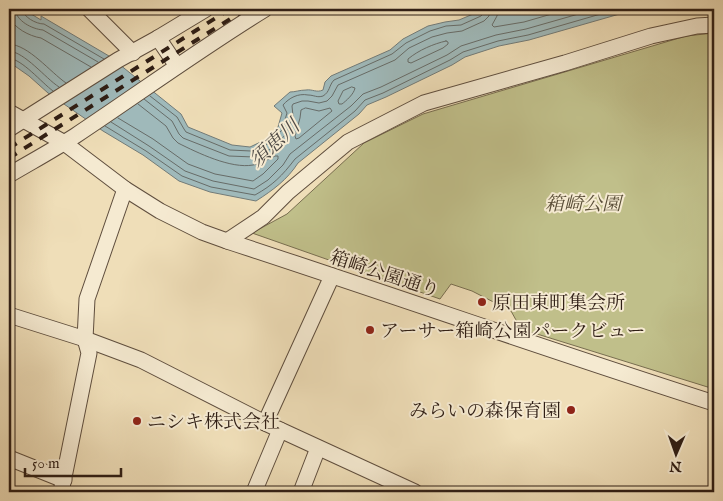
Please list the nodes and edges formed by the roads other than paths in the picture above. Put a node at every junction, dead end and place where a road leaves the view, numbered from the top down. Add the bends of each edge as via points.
1 (89, 9) edge
2 (206, 9) edge
3 (265, 9) edge
4 (714, 24) edge
5 (158, 38) junction
6 (132, 53) junction
7 (177, 66) junction
8 (9, 112) edge
9 (29, 116) junction
10 (9, 129) edge
11 (67, 140) junction
12 (9, 174) edge
13 (125, 189) junction
14 (227, 241) junction
15 (332, 276) junction
16 (9, 315) edge
17 (85, 338) junction
18 (714, 403) edge
19 (265, 423) junction
20 (280, 430) junction
21 (318, 448) junction
22 (9, 458) edge
23 (62, 486) edge
24 (254, 492) edge
25 (301, 492) edge
26 (415, 492) edge

1 - 6 street
2 - 5 street
3 - 7 street
4 - 14 street via 651,36 424,103 348,142 263,217
5 - 6 street
5 - 7 street
6 - 9 street
7 - 11 street
8 - 9 street, 箱崎公園通り
9 - 10 street
9 - 11 street, 箱崎公園通り
11 - 12 street
11 - 13 street, 箱崎公園通り
13 - 14 street, 箱崎公園通り via 179,221
13 - 17 street via 87,299
14 - 15 street, 箱崎公園通り
15 - 18 street, 箱崎公園通り
15 - 19 street
16 - 17 street
17 - 19 street via 141,360
17 - 23 street via 89,353
19 - 20 street
20 - 21 street
20 - 24 street
21 - 25 street
21 - 26 street
22 - 23 street

